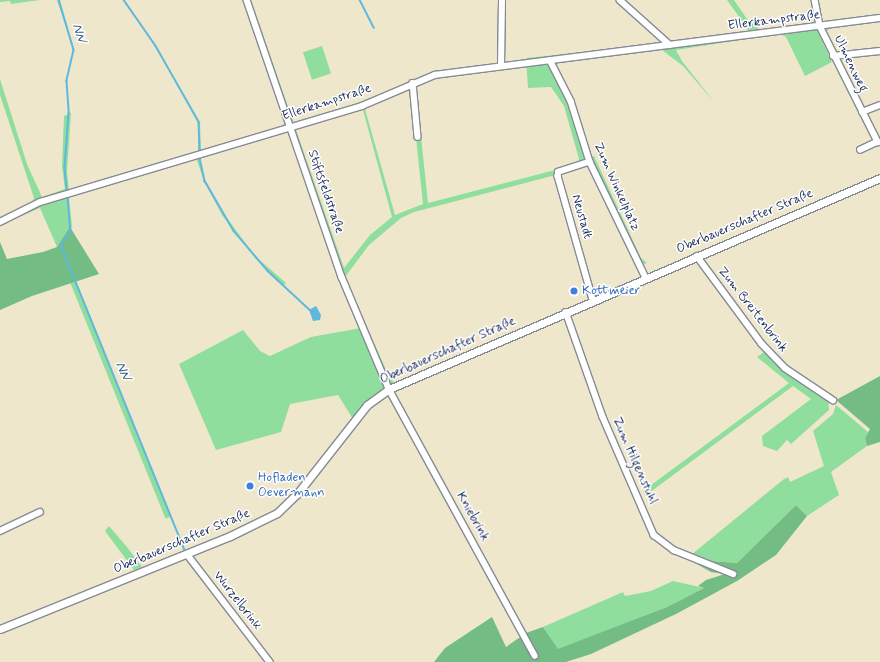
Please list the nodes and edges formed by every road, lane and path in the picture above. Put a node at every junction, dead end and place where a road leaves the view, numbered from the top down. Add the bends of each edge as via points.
1 (247, 0) edge
2 (502, 0) edge
3 (620, 0) edge
4 (816, 0) edge
5 (880, 18) edge
6 (820, 26) junction
7 (670, 46) junction
8 (880, 50) edge
9 (833, 56) junction
10 (550, 60) junction
11 (501, 65) junction
12 (413, 83) junction
13 (880, 105) edge
14 (862, 112) junction
15 (291, 127) junction
16 (418, 137) dead end
17 (879, 142) edge
18 (861, 150) dead end
19 (590, 162) junction
20 (880, 178) edge
21 (0, 222) edge
22 (697, 256) junction
23 (646, 278) junction
24 (594, 300) junction
25 (566, 312) junction
26 (389, 389) junction
27 (833, 400) dead end
28 (40, 512) dead end
29 (0, 531) edge
30 (187, 554) junction
31 (733, 574) dead end
32 (0, 629) edge
33 (534, 656) dead end
34 (270, 662) edge

1 - 15 street, Stiftsfeldstraße
2 - 11 street
3 - 7 street
4 - 6 street, Ulmenweg
5 - 6 street, Ellerkampstraße
6 - 7 street, Ellerkampstraße
6 - 9 street, Ulmenweg
7 - 10 street, Ellerkampstraße
8 - 9 street
9 - 14 street, Ulmenweg
10 - 11 street, Ellerkampstraße
10 - 19 street, Zum Winkelplatz via 570,101
11 - 12 street, Ellerkampstraße via 435,75
12 - 15 street, Ellerkampstraße via 362,106
12 - 16 street
13 - 14 street, Ulmenweg
14 - 17 street, Ulmenweg
15 - 21 street, Ellerkampstraße via 40,202
15 - 26 street, Stiftsfeldstraße via 342,277
17 - 18 street, Ulmenweg
19 - 23 street, Zum Winkelplatz
19 - 24 street, Neustadt via 559,172 558,176
20 - 22 main road, Oberbauerschafter Straße
22 - 23 main road, Oberbauerschafter Straße
22 - 27 street, Zum Breitenbrink via 762,344 785,368
23 - 24 main road, Oberbauerschafter Straße
24 - 25 main road, Oberbauerschafter Straße
25 - 26 main road, Oberbauerschafter Straße
25 - 31 street, Zum Hilgenstuhl via 603,417 654,535 674,550
26 - 30 main road, Oberbauerschafter Straße via 367,405 297,494 277,513
26 - 33 street, Kniebrink
28 - 29 street
30 - 32 main road, Oberbauerschafter Straße
30 - 34 street, Wurzelbrink

